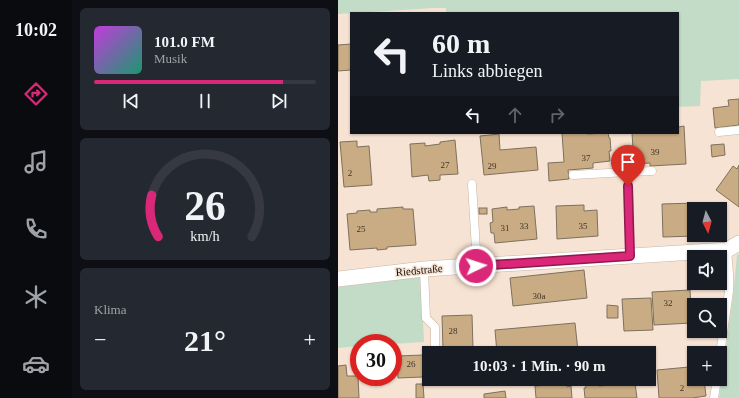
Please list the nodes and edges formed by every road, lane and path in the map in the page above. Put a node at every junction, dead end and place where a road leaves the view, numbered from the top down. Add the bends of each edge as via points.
1 (739, 130) edge
2 (719, 132) dead end
3 (652, 171) dead end
4 (628, 172) junction
5 (573, 175) dead end
6 (472, 184) dead end
7 (733, 247) edge
8 (630, 256) junction
9 (476, 266) junction
10 (424, 269) junction
11 (338, 279) edge
12 (435, 346) edge
13 (721, 346) edge
14 (716, 386) edge
15 (714, 398) edge

1 - 2 lane
3 - 4 lane
4 - 5 lane
4 - 8 lane
6 - 9 lane
7 - 8 street, Riedstraße
7 - 13 lane
8 - 9 street, Riedstraße
9 - 10 street, Riedstraße
10 - 11 street, Riedstraße
10 - 12 lane via 426,318 435,327
14 - 15 lane

